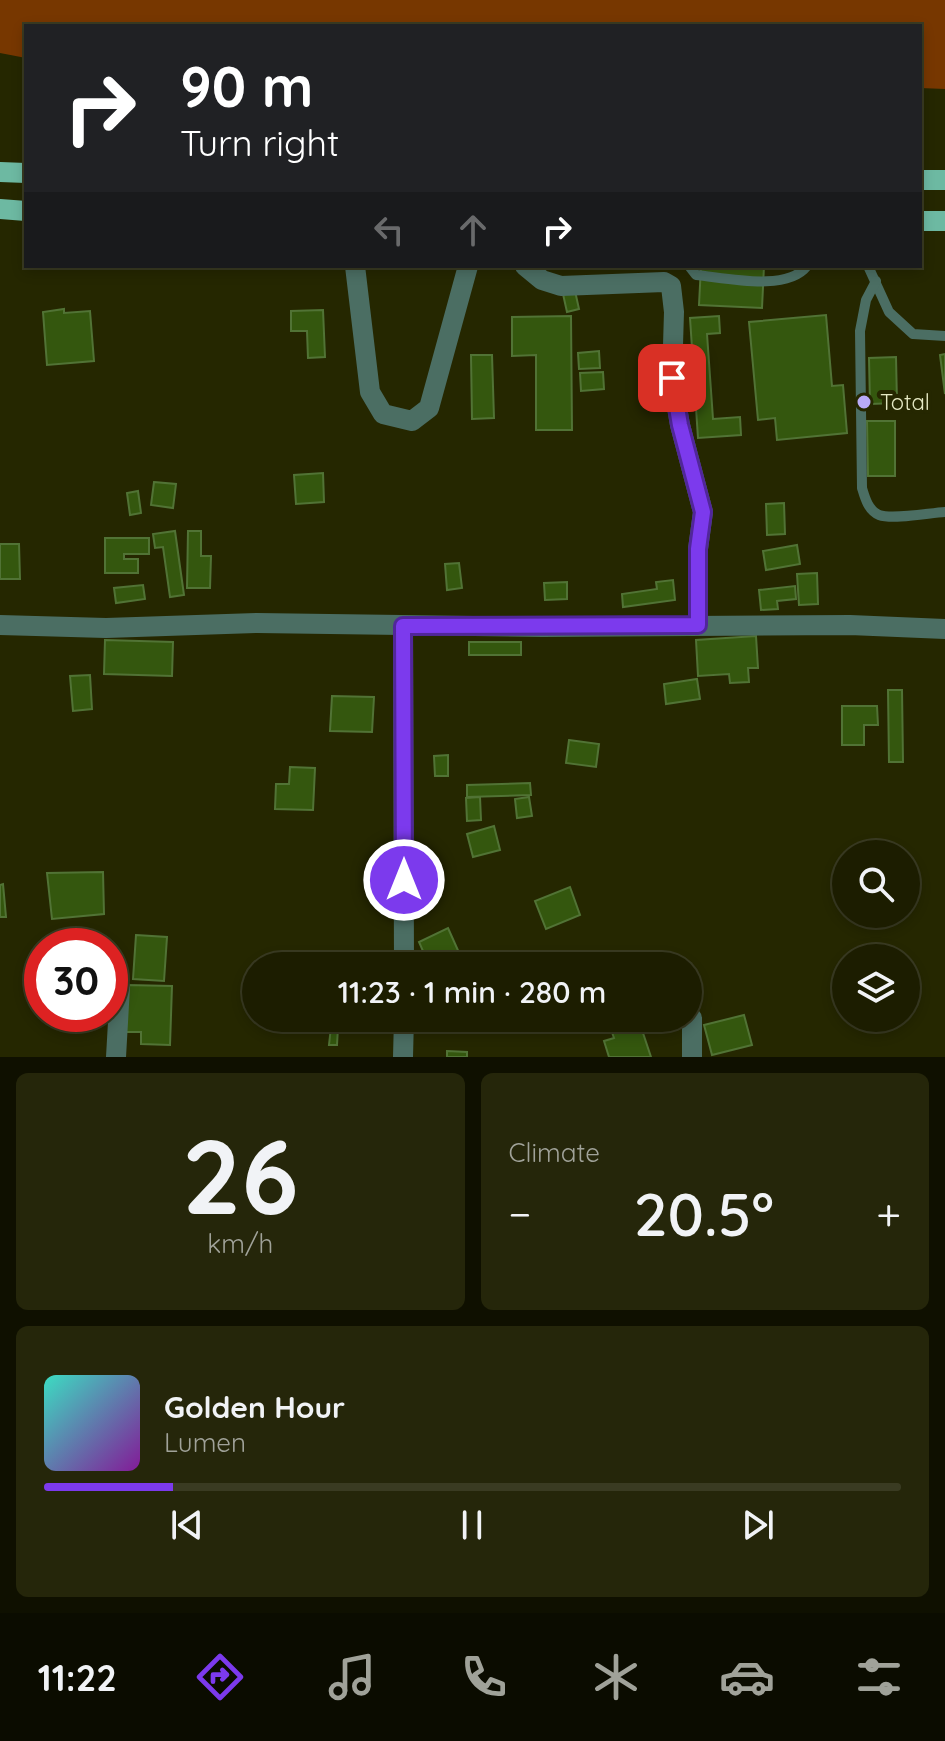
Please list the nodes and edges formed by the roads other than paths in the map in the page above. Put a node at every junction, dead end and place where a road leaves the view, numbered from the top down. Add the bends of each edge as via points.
1 (0, 172) edge
2 (24, 173) edge
3 (922, 180) edge
4 (945, 180) edge
5 (0, 209) edge
6 (24, 211) edge
7 (922, 221) edge
8 (945, 221) edge
9 (355, 268) edge
10 (467, 268) edge
11 (527, 268) edge
12 (691, 268) edge
13 (805, 268) edge
14 (869, 268) edge
15 (876, 281) junction
16 (945, 336) edge
17 (945, 512) edge
18 (0, 625) edge
19 (698, 625) junction
20 (403, 626) junction
21 (945, 629) edge
22 (404, 952) edge
23 (117, 1032) edge
24 (404, 1032) edge
25 (692, 1032) edge
26 (116, 1057) edge
27 (403, 1057) edge
28 (692, 1057) edge

1 - 2 main road
3 - 4 main road
5 - 6 main road
7 - 8 main road
9 - 10 street via 370,392 383,414 412,421 429,408
11 - 19 street via 561,286 671,286 672,378 703,512
12 - 13 lane via 696,275 774,282 797,278
14 - 15 lane
15 - 16 lane via 889,312 913,334
15 - 17 lane via 860,331 862,488 876,514
18 - 20 street
19 - 20 street
19 - 21 street
20 - 22 street
23 - 26 street
24 - 27 street
25 - 28 street

